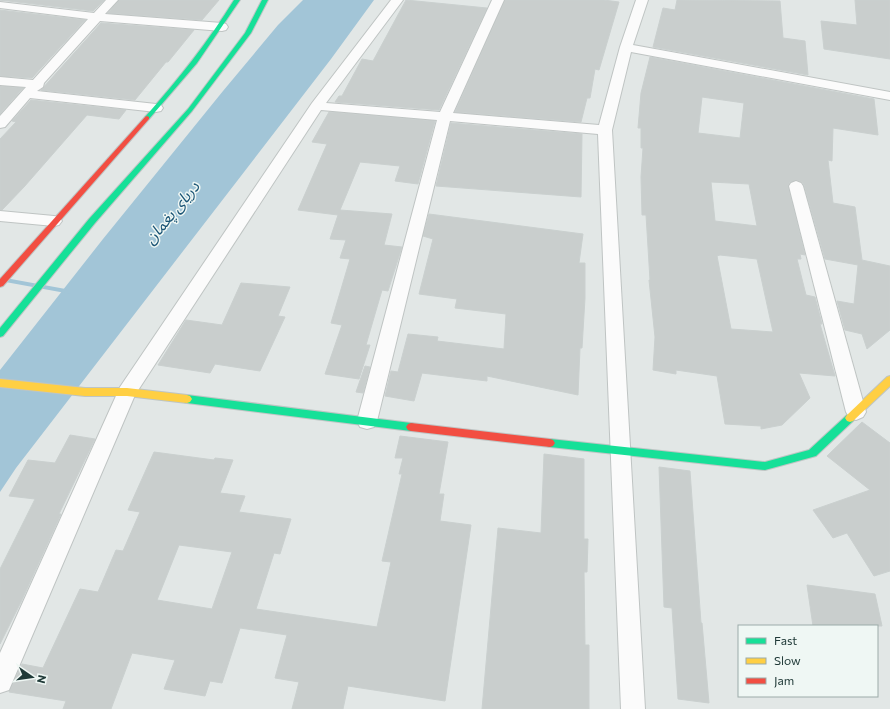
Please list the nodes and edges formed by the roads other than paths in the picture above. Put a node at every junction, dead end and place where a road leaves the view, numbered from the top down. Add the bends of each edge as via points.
1 (112, 0) edge
2 (237, 0) edge
3 (265, 0) edge
4 (397, 0) edge
5 (498, 0) edge
6 (642, 0) edge
7 (0, 5) edge
8 (97, 17) junction
9 (222, 27) junction
10 (626, 47) junction
11 (0, 81) edge
12 (38, 84) junction
13 (28, 94) junction
14 (890, 96) edge
15 (317, 106) junction
16 (156, 108) junction
17 (444, 118) junction
18 (0, 124) edge
19 (605, 130) junction
20 (796, 186) dead end
21 (0, 216) edge
22 (54, 221) junction
23 (0, 284) edge
24 (0, 334) edge
25 (890, 380) edge
26 (0, 383) edge
27 (127, 392) junction
28 (856, 412) junction
29 (367, 421) junction
30 (621, 452) junction
31 (0, 681) edge
32 (632, 709) edge

1 - 8 street
2 - 9 main road
3 - 24 main road via 248,33 190,110 92,221
4 - 15 street
5 - 17 street
6 - 10 street
7 - 8 street
8 - 9 street
8 - 12 street
9 - 16 main road
10 - 14 street
10 - 19 street
11 - 12 street
12 - 13 street
13 - 16 street
13 - 18 street
15 - 17 street
15 - 27 street
16 - 22 main road
17 - 19 street
17 - 29 street
19 - 30 street
20 - 28 street
21 - 22 street
22 - 23 main road
25 - 28 main road
26 - 27 main road via 85,392
27 - 29 main road
27 - 31 street
28 - 30 main road via 812,453 765,466
29 - 30 main road
30 - 32 street

